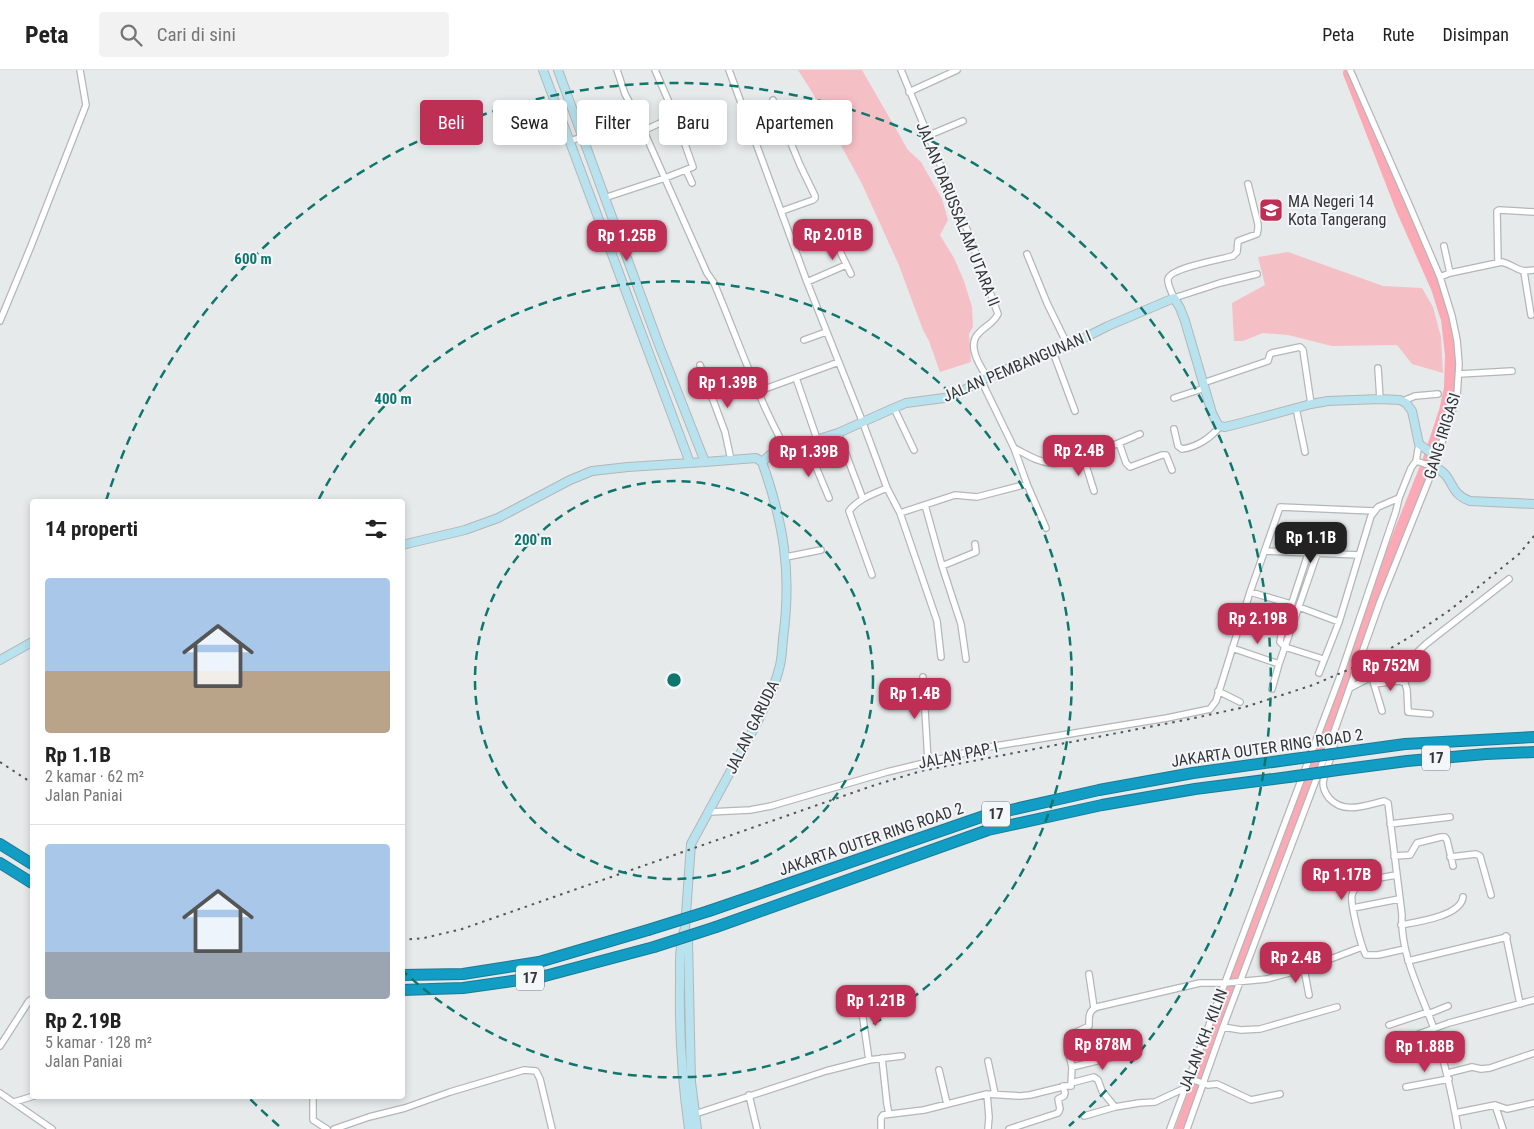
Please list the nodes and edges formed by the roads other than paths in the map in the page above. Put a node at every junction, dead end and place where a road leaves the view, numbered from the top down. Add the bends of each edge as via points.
1 (80, 70) edge
2 (543, 70) edge
3 (558, 70) edge
4 (617, 70) edge
5 (655, 70) edge
6 (729, 70) edge
7 (901, 70) edge
8 (957, 70) edge
9 (1350, 70) edge
10 (909, 92) junction
11 (628, 100) edge
12 (668, 100) edge
13 (963, 120) dead end
14 (577, 123) edge
15 (928, 136) junction
16 (577, 139) edge
17 (570, 142) junction
18 (649, 142) edge
19 (585, 145) edge
20 (686, 145) edge
21 (792, 145) edge
22 (686, 170) junction
23 (665, 178) junction
24 (692, 184) dead end
25 (1248, 184) dead end
26 (604, 198) junction
27 (782, 211) junction
28 (1534, 212) edge
29 (834, 239) dead end
30 (1444, 246) dead end
31 (1027, 254) dead end
32 (1498, 262) junction
33 (846, 265) junction
34 (1534, 270) edge
35 (1524, 272) junction
36 (1450, 273) junction
37 (851, 274) dead end
38 (1257, 274) dead end
39 (1440, 278) junction
40 (807, 282) junction
41 (1174, 298) junction
42 (1531, 315) dead end
43 (0, 320) edge
44 (826, 332) junction
45 (804, 340) dead end
46 (1068, 346) junction
47 (1053, 352) junction
48 (838, 362) junction
49 (700, 365) dead end
50 (1378, 368) dead end
51 (1512, 371) dead end
52 (1459, 374) junction
53 (796, 378) junction
54 (984, 379) junction
55 (1204, 385) junction
56 (759, 391) junction
57 (1438, 394) dead end
58 (1174, 398) dead end
59 (1380, 399) junction
60 (1403, 400) junction
61 (1311, 404) junction
62 (894, 408) junction
63 (1296, 408) junction
64 (1075, 411) dead end
65 (863, 423) junction
66 (1220, 426) junction
67 (1174, 428) dead end
68 (838, 433) junction
69 (1140, 434) dead end
70 (816, 439) junction
71 (806, 443) junction
72 (1119, 443) junction
73 (1419, 444) junction
74 (1014, 448) junction
75 (786, 449) junction
76 (914, 450) dead end
77 (1305, 452) dead end
78 (1083, 456) junction
79 (1437, 456) junction
80 (731, 460) junction
81 (1416, 461) junction
82 (705, 462) junction
83 (762, 462) junction
84 (690, 463) junction
85 (1433, 467) junction
86 (1172, 470) dead end
87 (1027, 484) junction
88 (887, 488) junction
89 (1094, 491) dead end
90 (829, 498) dead end
91 (1399, 498) junction
92 (863, 499) junction
93 (1534, 504) edge
94 (925, 505) junction
95 (1374, 511) junction
96 (900, 513) junction
97 (1046, 528) dead end
98 (405, 544) edge
99 (975, 544) dead end
100 (821, 550) dead end
101 (1265, 551) junction
102 (1308, 554) junction
103 (1317, 554) junction
104 (1359, 555) junction
105 (786, 557) junction
106 (942, 566) junction
107 (872, 575) dead end
108 (1509, 578) dead end
109 (1250, 592) junction
110 (1291, 604) junction
111 (1299, 607) junction
112 (1339, 622) junction
113 (30, 643) edge
114 (1285, 647) junction
115 (1232, 648) junction
116 (941, 657) dead end
117 (966, 659) dead end
118 (0, 660) edge
119 (1323, 660) junction
120 (1279, 664) junction
121 (1319, 673) dead end
122 (923, 677) dead end
123 (1371, 677) junction
124 (1374, 684) junction
125 (1350, 688) junction
126 (1272, 689) dead end
127 (1218, 691) junction
128 (1240, 702) dead end
129 (1382, 710) dead end
130 (1430, 714) dead end
131 (1333, 735) junction
132 (1534, 737) edge
133 (1534, 752) edge
134 (928, 761) junction
135 (709, 812) junction
136 (1450, 817) dead end
137 (1390, 824) junction
138 (0, 844) edge
139 (1394, 856) junction
140 (1450, 857) junction
141 (0, 863) edge
142 (30, 863) edge
143 (1453, 866) dead end
144 (1396, 875) junction
145 (30, 882) edge
146 (1491, 895) dead end
147 (1463, 897) dead end
148 (1399, 899) junction
149 (1353, 908) junction
150 (1401, 926) junction
151 (685, 928) junction
152 (1362, 947) junction
153 (1405, 949) junction
154 (1408, 961) junction
155 (1304, 969) junction
156 (1089, 974) dead end
157 (405, 975) edge
158 (1240, 981) junction
159 (1227, 983) junction
160 (405, 990) edge
161 (1309, 995) dead end
162 (860, 998) dead end
163 (30, 1000) edge
164 (1534, 1000) edge
165 (679, 1001) junction
166 (690, 1001) junction
167 (1520, 1004) junction
168 (1448, 1006) dead end
169 (1338, 1007) dead end
170 (1094, 1008) junction
171 (1428, 1013) junction
172 (1390, 1024) dead end
173 (1223, 1027) junction
174 (1434, 1028) junction
175 (1391, 1044) dead end
176 (0, 1046) edge
177 (1534, 1053) edge
178 (902, 1056) dead end
179 (1121, 1056) dead end
180 (882, 1058) junction
181 (869, 1060) junction
182 (988, 1061) dead end
183 (1072, 1068) junction
184 (939, 1070) dead end
185 (1448, 1076) junction
186 (1196, 1081) junction
187 (682, 1082) junction
188 (691, 1082) junction
189 (1071, 1083) junction
190 (1063, 1086) junction
191 (1406, 1087) dead end
192 (1185, 1088) junction
193 (0, 1093) edge
194 (987, 1094) junction
195 (995, 1094) junction
196 (1280, 1094) dead end
197 (749, 1095) junction
198 (30, 1097) edge
199 (313, 1099) edge
200 (14, 1102) junction
201 (947, 1104) junction
202 (1534, 1104) edge
203 (1495, 1105) junction
204 (1115, 1107) junction
205 (1455, 1113) junction
206 (695, 1114) junction
207 (889, 1114) junction
208 (1084, 1116) dead end
209 (52, 1129) edge
210 (326, 1129) edge
211 (334, 1129) edge
212 (552, 1129) edge
213 (689, 1129) edge
214 (697, 1129) edge
215 (757, 1129) edge
216 (881, 1129) edge
217 (988, 1129) edge
218 (1009, 1129) edge
219 (1170, 1129) edge
220 (1187, 1129) edge
221 (1458, 1129) edge
222 (1503, 1129) edge

1 - 43 street via 86,105
2 - 17 main road
3 - 14 main road
4 - 11 street
5 - 12 street
6 - 27 street
7 - 10 street, JALAN DARUSSALAM UTARA II
8 - 10 street
9 - 39 street, GANG IRIGASI
10 - 15 street, JALAN DARUSSALAM UTARA II
13 - 15 street
15 - 54 street, JALAN DARUSSALAM UTARA II via 998,314 996,320 976,335 973,344
16 - 17 street
17 - 84 main road
18 - 23 street
19 - 26 main road
20 - 22 street via 693,164
21 - 27 street via 815,198
22 - 23 street
22 - 24 street
23 - 26 street
23 - 56 street
25 - 41 street via 1258,232 1238,241 1237,252 1233,256 1170,274 1168,282
26 - 82 main road
27 - 40 street
28 - 32 street via 1497,211
29 - 33 street
30 - 36 street
31 - 46 street
32 - 35 street via 1508,263
32 - 36 street
33 - 37 street
33 - 40 street
34 - 35 street
35 - 42 street
36 - 39 street
38 - 41 street
39 - 52 street, GANG IRIGASI via 1457,340
40 - 44 street
41 - 46 main road, JALAN PEMBANGUNAN I
41 - 55 main road via 1185,321
44 - 45 street
44 - 48 street
46 - 47 main road, JALAN PEMBANGUNAN I
47 - 54 main road, JALAN PEMBANGUNAN I
47 - 64 street
48 - 53 street
48 - 65 street
49 - 80 street via 725,432
50 - 59 street
51 - 52 street
52 - 79 street, GANG IRIGASI via 1457,396
53 - 56 street
53 - 70 street
54 - 62 main road, JALAN PEMBANGUNAN I via 954,395
54 - 74 street
55 - 58 street
55 - 61 street via 1268,361 1272,353 1300,347
55 - 66 main road
56 - 75 street
57 - 60 street
59 - 60 main road
59 - 61 main road
60 - 73 main road via 1412,411
61 - 63 main road
62 - 65 main road, JALAN PEMBANGUNAN I
62 - 76 street
63 - 66 main road via 1241,424
63 - 77 street
65 - 68 main road, JALAN PEMBANGUNAN I
65 - 88 street
66 - 67 street via 1204,442 1185,449 1178,446
68 - 70 main road, JALAN PEMBANGUNAN I
68 - 92 street
69 - 72 street
70 - 71 main road, JALAN PEMBANGUNAN I
71 - 75 main road, JALAN PEMBANGUNAN I
71 - 90 street
72 - 78 street
72 - 86 street via 1130,467 1166,456
73 - 79 main road
73 - 81 street, JALAN KH. KILIN
74 - 78 street via 1052,464
74 - 87 street
75 - 83 main road, JALAN PEMBANGUNAN I via 771,454
78 - 89 street
79 - 85 main road, GANG IRIGASI
80 - 82 main road
80 - 83 main road via 756,458
81 - 85 street
81 - 91 street, JALAN KH. KILIN
82 - 84 main road
83 - 105 main road, JALAN GARUDA via 775,498
84 - 98 main road via 592,471 498,518 465,530
85 - 93 main road via 1443,471 1461,498
85 - 125 street, GANG IRIGASI
87 - 94 street via 977,497 955,496
87 - 97 street
88 - 92 street
88 - 96 street
91 - 95 street
91 - 159 street, JALAN KH. KILIN via 1339,679
92 - 107 street via 849,511
94 - 96 street
94 - 106 street
95 - 101 street via 1280,507
95 - 104 street
96 - 116 street via 937,621
99 - 106 street via 976,552
100 - 105 street
101 - 102 street
101 - 109 street
102 - 103 street
102 - 110 street
103 - 104 street
103 - 111 street
104 - 112 street
105 - 135 main road, JALAN GARUDA via 785,627 779,670 759,719
106 - 117 street via 961,624
108 - 123 street via 1406,662 1388,674
109 - 110 street
109 - 115 street
110 - 114 street via 1280,640
111 - 112 street
111 - 114 street
112 - 119 street
113 - 118 main road
114 - 119 street
114 - 120 street
115 - 120 street
115 - 127 street
119 - 121 street
120 - 126 street
122 - 134 street
123 - 124 street
123 - 125 street
124 - 129 street
124 - 130 street via 1405,683 1408,712
125 - 131 street, JALAN KH. KILIN
127 - 128 street
127 - 134 street, JALAN PAP I via 1210,709 989,747
131 - 137 street via 1335,741 1323,784 1328,796 1335,803 1352,808 1386,801
131 - 158 street, JALAN KH. KILIN
132 - 157 highway, JAKARTA OUTER RING ROAD 2 / 17, bridge via 1405,744 1109,788 984,816 709,911 539,962 463,974
133 - 160 highway, JAKARTA OUTER RING ROAD 2 / 17, bridge via 1407,761 1195,789 1102,805 988,830 716,927 541,977 463,988
134 - 135 street, JALAN PAP I via 771,806
135 - 151 main road, JALAN GARUDA via 691,844
136 - 137 street
137 - 139 street
138 - 142 highway
139 - 140 street via 1410,855 1417,842 1445,837
139 - 144 street
140 - 143 street
140 - 146 street via 1480,856
141 - 145 highway
144 - 148 street
144 - 149 street via 1358,885 1352,894
147 - 150 street via 1448,914
148 - 149 street
148 - 150 street
149 - 152 street
150 - 153 street
151 - 165 main road, JALAN GARUDA via 681,939
151 - 166 main road, JALAN GARUDA
152 - 153 street via 1366,955 1372,956
152 - 155 street
153 - 154 street
154 - 167 street via 1506,935
154 - 171 street
155 - 158 street via 1267,979
155 - 161 street
156 - 170 street
158 - 159 street
158 - 173 street, JALAN KH. KILIN
159 - 170 street via 1200,983
159 - 186 street, JALAN KH. KILIN
162 - 181 street
163 - 176 street
164 - 167 street
165 - 166 main road
165 - 187 main road, JALAN GARUDA
166 - 188 main road, JALAN GARUDA
167 - 174 street
168 - 171 street
169 - 173 street via 1260,1029
170 - 183 street via 1089,1013 1089,1026 1068,1036 1066,1046
171 - 172 street
171 - 174 street
173 - 186 street, JALAN KH. KILIN
174 - 175 street
174 - 185 street
177 - 185 street via 1490,1068 1472,1067
178 - 180 street
179 - 183 street
180 - 181 street
180 - 207 street
181 - 197 street
182 - 195 street
183 - 189 street
184 - 201 street
185 - 191 street
185 - 205 street
186 - 192 street, JALAN KH. KILIN
186 - 196 street via 1217,1084 1252,1100
186 - 220 street, JALAN KH. KILIN
187 - 188 main road
187 - 213 main road, JALAN GARUDA
188 - 206 main road, JALAN GARUDA
189 - 190 street via 1071,1086
189 - 204 street via 1094,1077
190 - 195 street via 1030,1095
190 - 218 street via 1064,1096 1058,1099 1058,1113
192 - 204 street via 1155,1102
192 - 219 street, JALAN KH. KILIN
193 - 200 street
194 - 195 street
194 - 201 street
194 - 217 street
197 - 206 street
197 - 215 street
198 - 200 street
199 - 210 street via 313,1120
200 - 209 street
201 - 207 street
202 - 203 street via 1507,1109
203 - 205 street
203 - 222 street
204 - 208 street
205 - 221 street
206 - 214 main road, JALAN GARUDA
207 - 216 street via 882,1116
211 - 212 street via 524,1070 536,1071 540,1079

